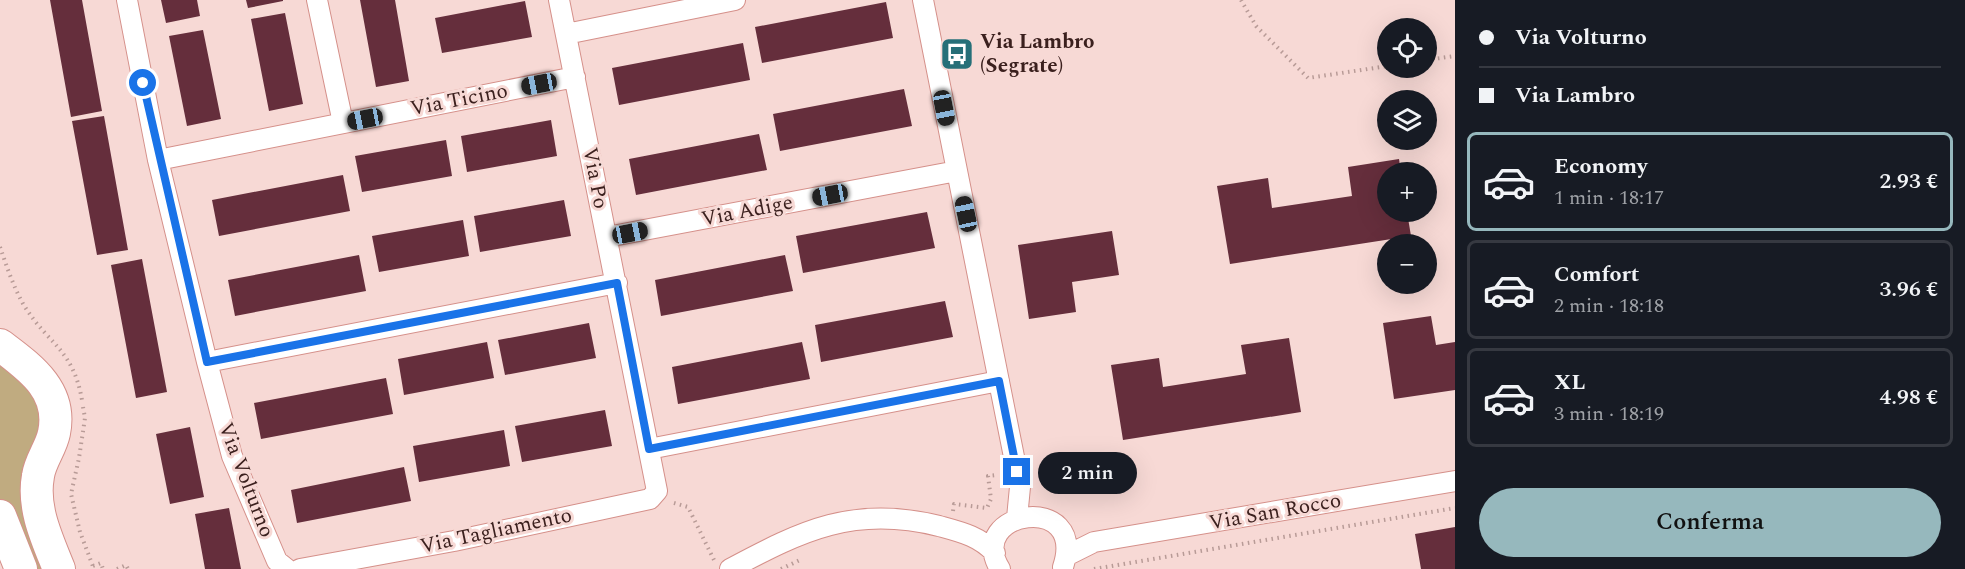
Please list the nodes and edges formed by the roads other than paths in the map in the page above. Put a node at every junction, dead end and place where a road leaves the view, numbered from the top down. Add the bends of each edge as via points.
1 (127, 0) edge
2 (317, 0) edge
3 (559, 0) edge
4 (735, 0) edge
5 (923, 0) edge
6 (566, 34) junction
7 (575, 77) junction
8 (343, 123) junction
9 (158, 160) junction
10 (957, 171) junction
11 (607, 237) junction
12 (617, 283) junction
13 (7, 353) edge
14 (207, 362) junction
15 (999, 381) junction
16 (649, 449) junction
17 (1019, 479) junction
18 (1455, 482) edge
19 (654, 496) joint
20 (0, 516) edge
21 (1039, 517) junction
22 (1010, 523) junction
23 (973, 536) junction
24 (1064, 554) edge
25 (998, 561) edge
26 (21, 569) edge
27 (59, 569) edge
28 (287, 569) edge
29 (300, 569) edge
30 (730, 569) edge

1 - 9 street, Via Volturno
2 - 8 street
3 - 6 street, Via Po
4 - 6 street
5 - 10 street
6 - 7 street, Via Po
7 - 8 street, Via Ticino
7 - 11 street, Via Po
8 - 9 street, Via Ticino
9 - 14 street, Via Volturno
10 - 11 street, Via Adige
10 - 15 street
11 - 12 street, Via Po
12 - 14 street
12 - 16 street, Via Po
13 - 27 main road via 43,381 52,400 54,432 38,475 37,494 40,520
14 - 28 street, Via Volturno via 232,456 277,561
15 - 16 street
15 - 17 street
16 - 19 street, Via Po via 657,491
17 - 21 street via 1027,501
17 - 22 street via 1021,503
18 - 24 street, Via San Rocco via 1094,542
19 - 29 street, Via Tagliamento via 454,541
20 - 26 main road
21 - 22 street
21 - 24 street via 1049,520
22 - 23 street
22 - 25 street via 999,535
23 - 25 street
23 - 30 street via 893,517 862,518 789,538

